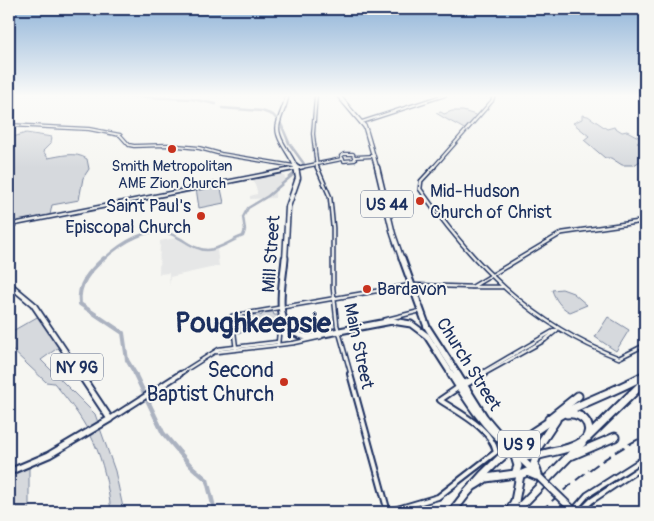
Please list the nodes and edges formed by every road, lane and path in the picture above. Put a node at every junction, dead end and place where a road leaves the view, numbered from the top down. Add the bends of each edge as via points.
1 (280, 119) edge
2 (314, 119) edge
3 (360, 119) edge
4 (370, 119) edge
5 (476, 119) edge
6 (362, 122) junction
7 (9, 125) edge
8 (374, 156) junction
9 (355, 157) junction
10 (342, 158) junction
11 (281, 163) junction
12 (316, 164) junction
13 (295, 165) junction
14 (290, 169) junction
15 (283, 170) junction
16 (298, 174) junction
17 (645, 221) edge
18 (9, 225) edge
19 (491, 275) junction
20 (9, 284) edge
21 (411, 285) junction
22 (502, 286) junction
23 (472, 287) junction
24 (334, 298) junction
25 (281, 309) junction
26 (420, 311) junction
27 (373, 324) junction
28 (557, 330) junction
29 (338, 332) junction
30 (326, 335) junction
31 (235, 338) junction
32 (278, 344) junction
33 (645, 345) edge
34 (222, 348) junction
35 (236, 348) junction
36 (214, 352) junction
37 (645, 375) edge
38 (645, 381) edge
39 (461, 386) junction
40 (578, 396) dead end
41 (560, 416) junction
42 (110, 419) junction
43 (541, 428) junction
44 (615, 437) dead end
45 (585, 440) junction
46 (511, 450) junction
47 (645, 458) edge
48 (566, 460) junction
49 (645, 465) edge
50 (9, 472) edge
51 (539, 477) junction
52 (465, 493) junction
53 (387, 512) edge
54 (453, 512) edge
55 (509, 512) edge
56 (514, 512) edge
57 (574, 512) edge
58 (580, 512) edge

1 - 13 highway via 278,134
2 - 12 street, Main Street
3 - 6 highway, Church Street / US 44
4 - 6 street
5 - 19 street via 420,182 420,189 442,222
6 - 8 highway, Church Street / US 44
7 - 11 street via 89,129 120,135 130,146 185,146
8 - 9 street
8 - 21 highway, Church Street / US 44 via 393,234
9 - 10 street via 350,162
9 - 10 street via 348,154
10 - 12 street
11 - 13 street
11 - 15 street via 286,166
12 - 13 street
12 - 24 street, Main Street via 330,197
13 - 14 street
13 - 15 street
13 - 16 highway
14 - 15 street
14 - 16 street
15 - 18 street
16 - 25 highway, Mill Street via 288,207
17 - 19 street via 562,233
19 - 22 street
19 - 23 street
20 - 42 main road, NY 9G via 33,304
21 - 23 street
21 - 24 street
21 - 26 highway, Church Street / US 44
22 - 23 street
22 - 28 street
24 - 25 street
24 - 29 street, Main Street
25 - 30 highway, US 44 via 283,323 293,333 308,337
25 - 31 street via 232,316
25 - 32 street, Mill Street
26 - 27 street
26 - 39 highway, Church Street / US 44
27 - 29 highway, US 44
27 - 39 highway, Church Street / US 44 via 408,323 424,332
28 - 33 street via 619,358
28 - 39 street
29 - 30 highway, US 44
29 - 53 street, Main Street
30 - 32 street
31 - 34 street
31 - 35 street
32 - 35 street
34 - 35 street
34 - 36 street
35 - 36 street
36 - 42 street
37 - 41 highway, US 9
38 - 45 highway, US 9
39 - 46 highway, Church Street / US 44
39 - 53 street via 440,400 481,429 497,450 438,498
40 - 43 highway via 561,407
41 - 43 highway, US 9
41 - 45 highway via 573,413 584,418 589,427
41 - 46 highway via 532,456 525,457
42 - 50 main road via 49,455
43 - 52 highway, US 9 via 489,468
44 - 48 highway
45 - 48 highway, US 9
45 - 51 highway via 537,456 535,465
46 - 51 highway, Church Street / US 44
46 - 52 highway via 518,466 515,474 484,479
47 - 57 street via 587,496
48 - 56 highway, US 9
49 - 58 street
51 - 55 highway via 527,472 520,475
51 - 57 highway, Church Street / US 44, bridge
52 - 54 highway

